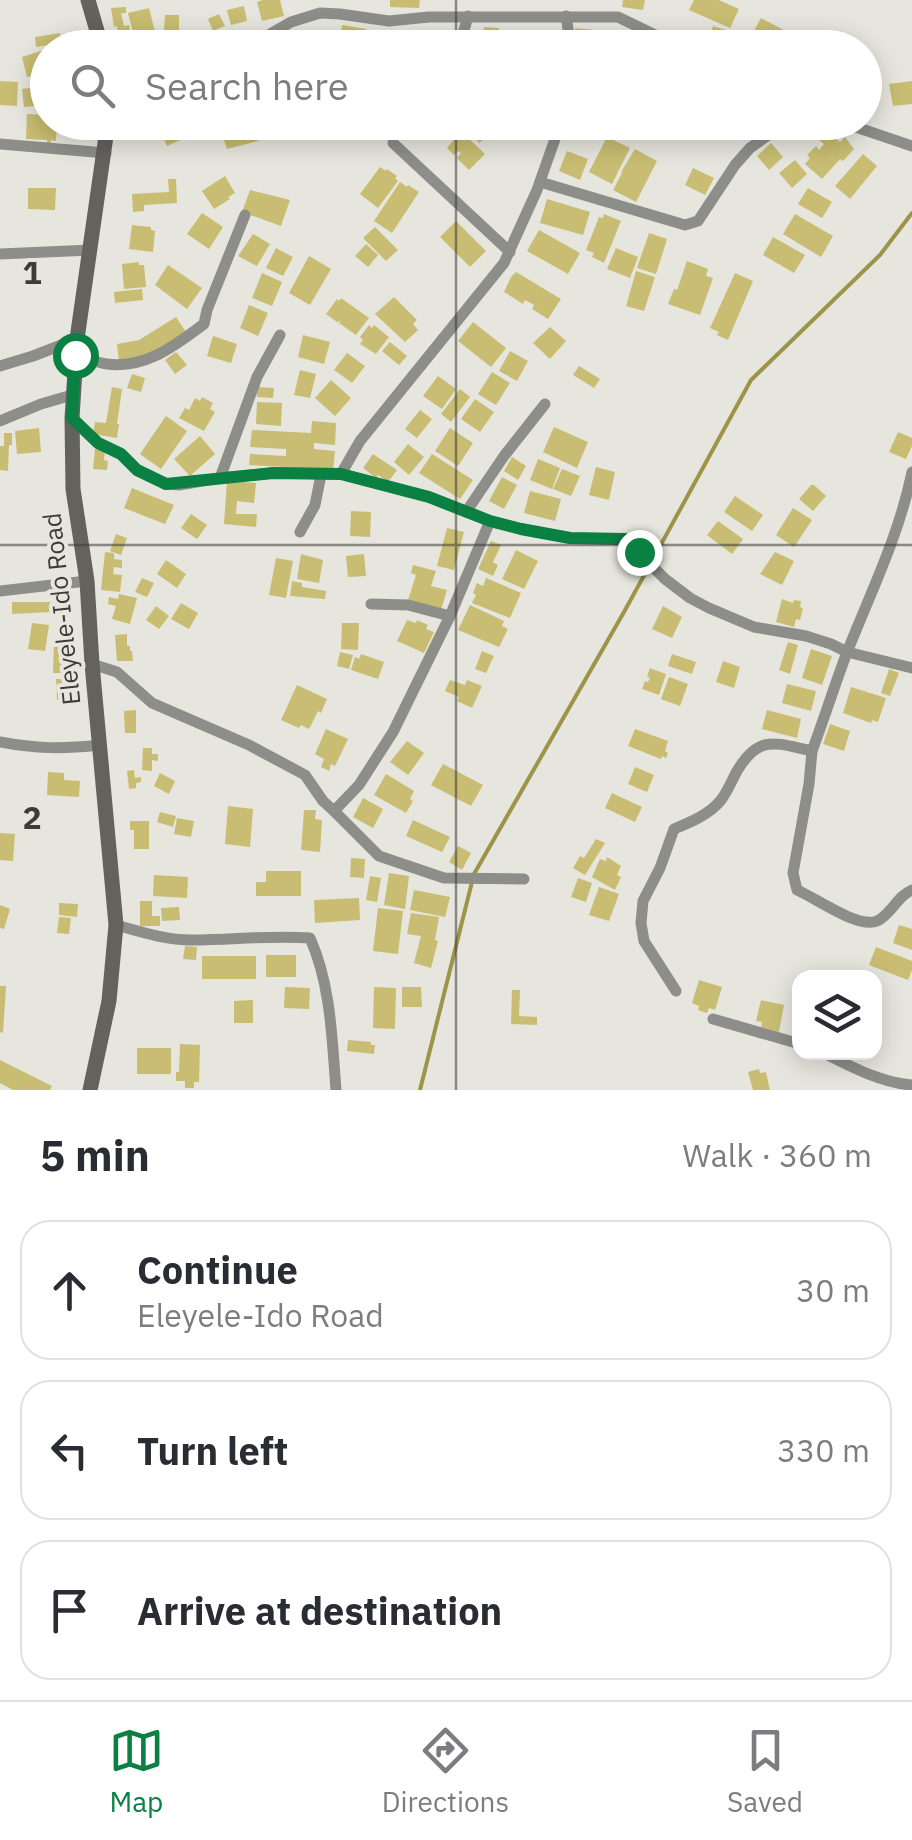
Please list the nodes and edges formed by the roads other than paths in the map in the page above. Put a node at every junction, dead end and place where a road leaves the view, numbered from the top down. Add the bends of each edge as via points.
1 (432, 0) edge
2 (92, 1) edge
3 (468, 16) junction
4 (566, 16) junction
5 (429, 17) junction
6 (98, 30) edge
7 (277, 30) edge
8 (464, 30) edge
9 (568, 30) edge
10 (645, 30) edge
11 (882, 136) edge
12 (107, 140) edge
13 (555, 140) edge
14 (761, 140) edge
15 (392, 143) dead end
16 (0, 144) edge
17 (912, 146) edge
18 (106, 153) junction
19 (540, 182) junction
20 (244, 215) dead end
21 (92, 250) junction
22 (510, 252) junction
23 (0, 254) edge
24 (280, 335) dead end
25 (76, 347) junction
26 (0, 366) edge
27 (72, 395) junction
28 (545, 404) dead end
29 (72, 418) junction
30 (0, 421) edge
31 (912, 472) edge
32 (341, 474) junction
33 (320, 475) junction
34 (220, 478) junction
35 (466, 512) junction
36 (490, 521) junction
37 (300, 532) dead end
38 (87, 580) junction
39 (0, 591) edge
40 (371, 604) dead end
41 (450, 616) junction
42 (848, 652) junction
43 (92, 664) junction
44 (912, 668) edge
45 (0, 742) edge
46 (100, 745) junction
47 (812, 751) junction
48 (334, 812) junction
49 (524, 879) dead end
50 (912, 890) edge
51 (116, 926) junction
52 (676, 991) dead end
53 (714, 1020) dead end
54 (792, 1042) edge
55 (840, 1060) edge
56 (912, 1085) edge
57 (90, 1090) edge
58 (336, 1090) edge

1 - 5 street
2 - 6 main road
3 - 4 street
3 - 5 street
3 - 8 street
4 - 9 street
4 - 10 street via 618,17
5 - 7 street via 388,21 320,13
11 - 17 street
12 - 18 main road, Eleyele-Ido Road
13 - 19 street
14 - 19 street via 691,224
15 - 22 street
16 - 18 street
18 - 21 main road, Eleyele-Ido Road
19 - 22 street
20 - 25 street via 204,324 140,364 107,364
21 - 23 street
21 - 25 main road, Eleyele-Ido Road
22 - 32 street
24 - 34 street via 256,378
25 - 26 street
25 - 27 main road, Eleyele-Ido Road
27 - 29 main road, Eleyele-Ido Road
27 - 30 street
28 - 35 street
29 - 34 street via 154,480
29 - 38 main road, Eleyele-Ido Road via 72,489
31 - 42 street via 880,578
32 - 33 street
32 - 35 street
33 - 34 street
33 - 37 street
35 - 36 street
36 - 41 street
36 - 42 street via 570,538 625,539 665,579 709,608
38 - 39 street
38 - 43 main road, Eleyele-Ido Road
40 - 41 street
41 - 48 street via 393,732
42 - 44 street
42 - 47 street
43 - 46 main road, Eleyele-Ido Road
43 - 48 street via 116,672 152,704 305,776
45 - 46 street via 64,749
46 - 51 main road, Eleyele-Ido Road
47 - 50 street via 793,873 798,890 872,923
47 - 52 street via 757,746 720,802 674,829 640,923
48 - 49 street via 379,856 444,878
51 - 57 main road, Eleyele-Ido Road
51 - 58 street via 190,940 310,938 328,1004
53 - 54 street
55 - 56 street

